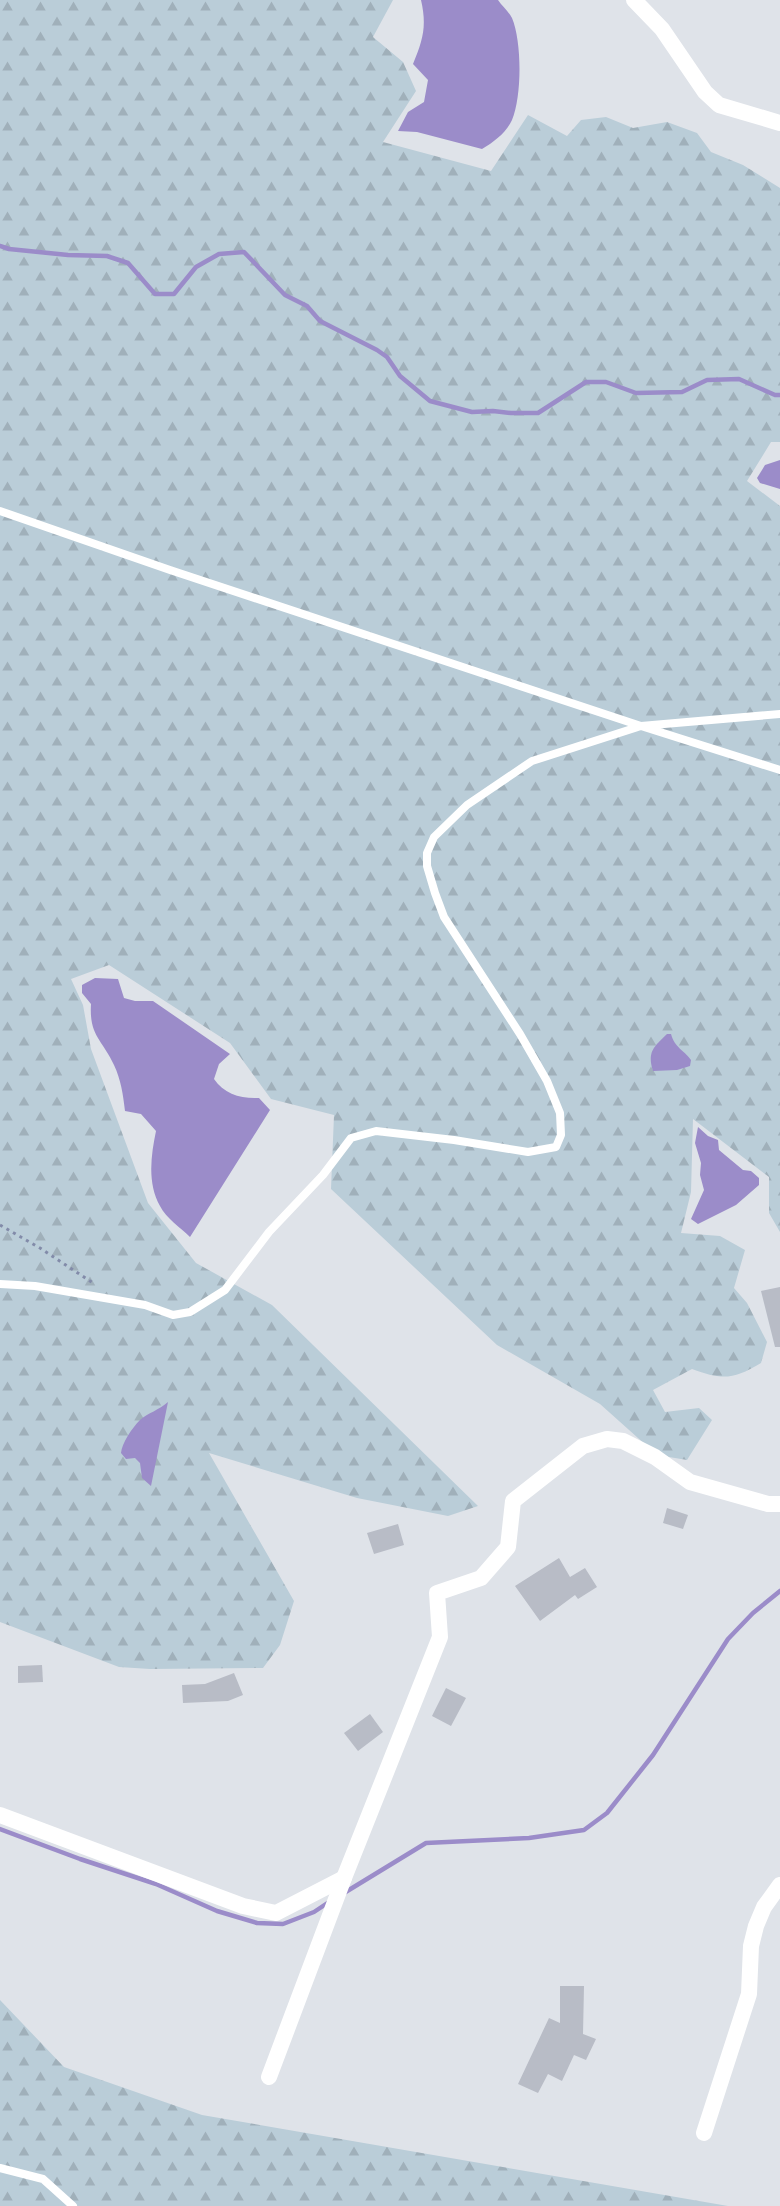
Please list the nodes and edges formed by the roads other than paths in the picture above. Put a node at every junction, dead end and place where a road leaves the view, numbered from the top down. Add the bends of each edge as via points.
1 (634, 0) edge
2 (780, 123) edge
3 (0, 511) edge
4 (780, 714) edge
5 (641, 726) junction
6 (780, 770) edge
7 (0, 1284) edge
8 (780, 1504) edge
9 (0, 1815) edge
10 (344, 1878) junction
11 (780, 1885) edge
12 (269, 2077) dead end
13 (704, 2133) dead end
14 (0, 2168) edge
15 (73, 2206) edge

1 - 2 street via 662,28 705,92 719,105
3 - 5 lane
4 - 5 lane
5 - 6 lane
5 - 7 lane via 532,761 467,805 434,837 427,853 427,866 444,917 547,1081 560,1113 561,1136 555,1147 528,1152 376,1131 351,1138 269,1232 225,1290 190,1312 173,1316 145,1305 35,1286
8 - 10 street via 690,1482 655,1457 623,1441 607,1439 583,1446 513,1501 508,1547 481,1578 437,1593 441,1637
9 - 10 street via 243,1906 276,1913
10 - 12 street
11 - 13 street via 756,1926 749,1994
14 - 15 lane via 43,2179

